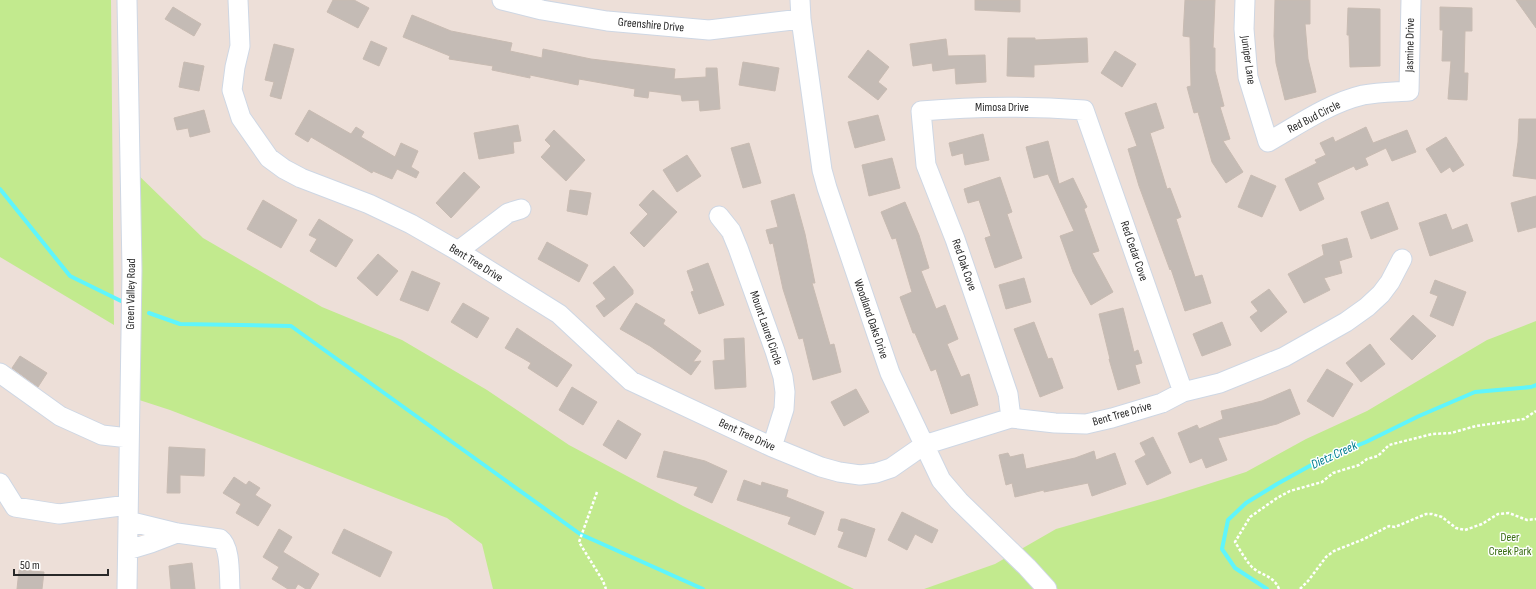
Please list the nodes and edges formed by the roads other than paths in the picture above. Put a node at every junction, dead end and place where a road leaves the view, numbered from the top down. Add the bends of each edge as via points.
1 (127, 0) edge
2 (238, 0) edge
3 (502, 0) edge
4 (800, 0) edge
5 (1245, 0) edge
6 (1411, 0) edge
7 (801, 19) junction
8 (1409, 91) joint
9 (1084, 110) joint
10 (921, 111) joint
11 (1268, 142) joint
12 (521, 209) dead end
13 (719, 216) dead end
14 (458, 251) junction
15 (1402, 259) dead end
16 (0, 373) edge
17 (1183, 392) junction
18 (1012, 418) junction
19 (129, 438) junction
20 (924, 446) junction
21 (772, 447) junction
22 (0, 483) edge
23 (128, 513) junction
24 (177, 533) junction
25 (128, 550) junction
26 (127, 589) edge
27 (230, 589) edge
28 (1047, 589) edge

1 - 19 street, Green Valley Road via 132,270
2 - 14 street, Bent Tree Drive via 240,46 232,90 241,118 269,158 300,178 369,204
3 - 7 street, Greenshire Drive via 607,21 709,30
4 - 7 street, Woodland Oaks Drive
5 - 11 street, Juniper Lane via 1244,29 1248,77
6 - 8 street, Jasmine Drive
7 - 20 street, Woodland Oaks Drive via 822,170 827,188 890,373
8 - 11 street, Red Bud Circle via 1372,94 1335,105
9 - 10 street, Mimosa Drive via 1023,106
9 - 17 street, Red Cedar Cove
10 - 18 street, Red Oak Cove via 926,165 955,239 1008,394
12 - 14 street via 508,213
13 - 21 street, Mount Laurel Circle via 738,248 783,377 784,409
14 - 21 street, Bent Tree Drive via 558,314 631,381
15 - 17 street, Bent Tree Drive via 1381,294 1346,322 1284,357 1220,383
16 - 19 street via 60,416 102,434
17 - 18 street, Bent Tree Drive via 1162,403 1086,424
18 - 20 street, Bent Tree Drive
19 - 23 street, Green Valley Road
20 - 21 street, Bent Tree Drive via 892,468 860,475 822,467
20 - 28 street, Woodland Oaks Drive via 941,480 959,501
22 - 23 street via 15,507 59,514
23 - 24 street
23 - 25 street, Green Valley Road
24 - 25 street
24 - 27 street via 223,541 227,551
25 - 26 street, Green Valley Road

